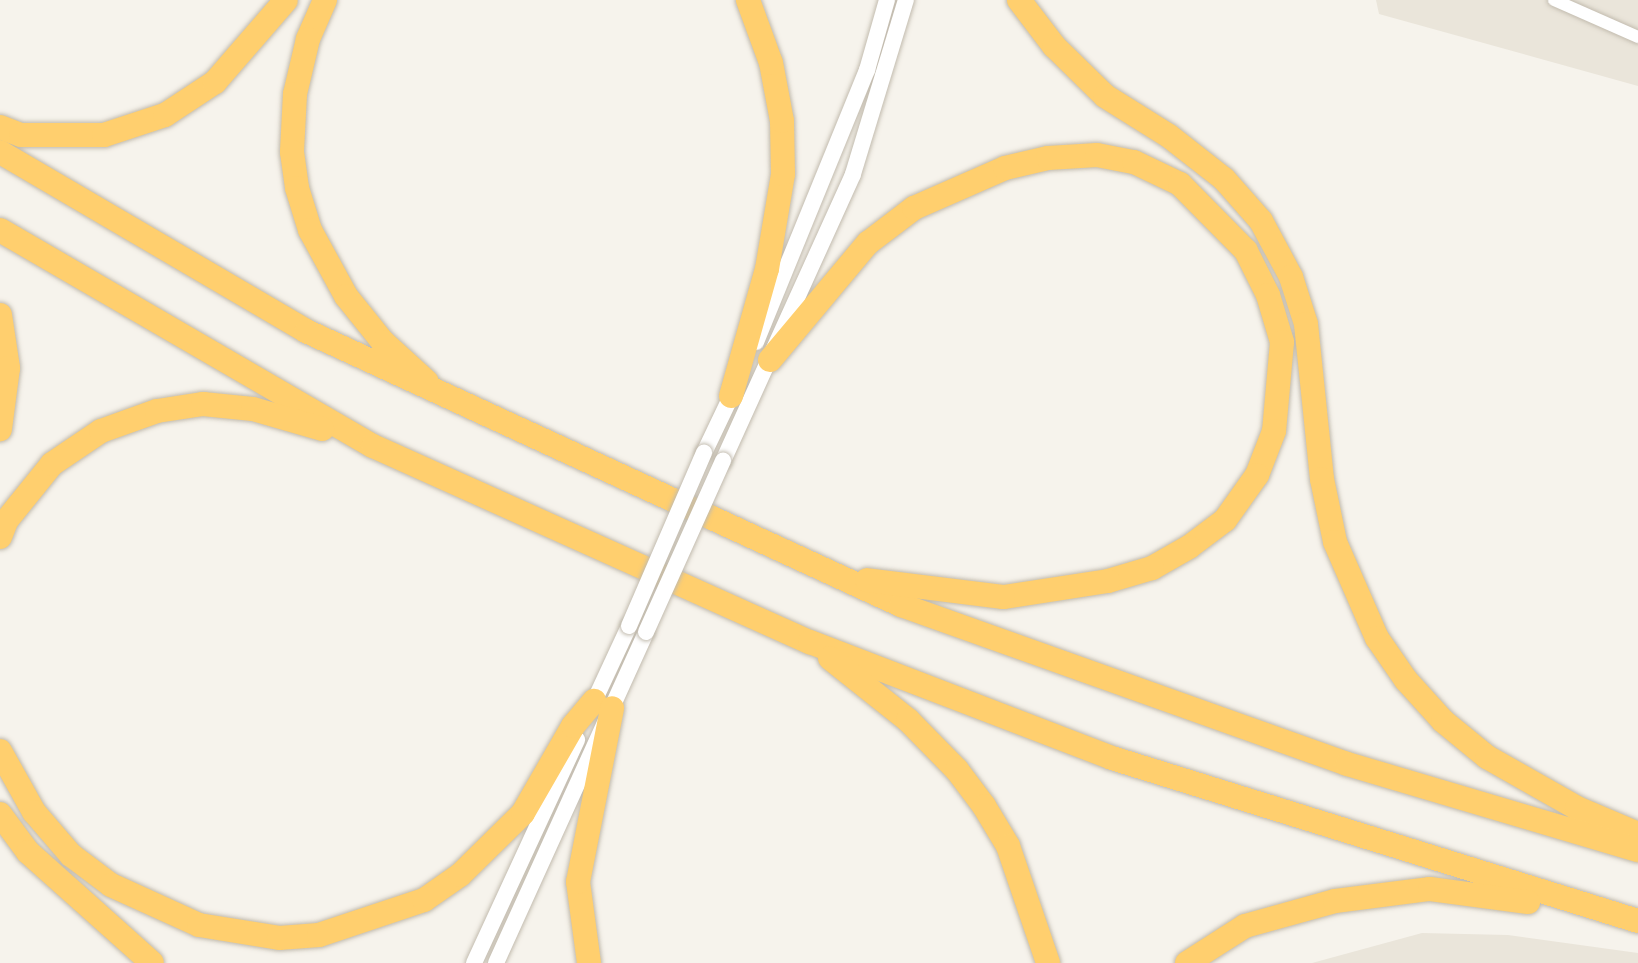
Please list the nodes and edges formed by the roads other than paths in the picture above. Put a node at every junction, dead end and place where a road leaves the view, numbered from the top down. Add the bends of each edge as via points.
1 (286, 0) edge
2 (325, 0) edge
3 (748, 0) edge
4 (887, 0) edge
5 (906, 0) edge
6 (1019, 0) edge
7 (1554, 0) edge
8 (1638, 37) edge
9 (0, 127) edge
10 (0, 152) edge
11 (0, 230) edge
12 (0, 315) edge
13 (770, 360) junction
14 (731, 396) junction
15 (446, 400) junction
16 (0, 429) edge
17 (373, 446) junction
18 (0, 537) edge
19 (829, 574) junction
20 (810, 642) junction
21 (603, 705) junction
22 (0, 751) edge
23 (0, 814) edge
24 (1638, 834) edge
25 (1638, 850) edge
26 (1595, 910) junction
27 (1638, 921) edge
28 (152, 963) edge
29 (474, 963) edge
30 (496, 963) edge
31 (589, 963) edge
32 (1048, 963) edge
33 (1187, 963) edge

1 - 9 highway via 215,82 165,115 104,135 21,135
2 - 15 highway via 308,39 295,94 292,152 301,202 346,296 383,342
3 - 14 highway via 771,63 782,121 783,174 767,269
4 - 14 street via 867,70
5 - 13 street via 853,174
6 - 24 highway via 1054,46 1105,96 1224,179 1261,221 1291,277 1306,324 1322,479 1335,542 1377,638 1406,680 1443,721 1487,757 1577,808
7 - 8 street
10 - 15 highway via 306,331
11 - 17 highway
12 - 16 highway via 8,368
13 - 19 highway via 868,243 914,208 1005,168 1097,155 1134,162 1180,184 1217,217 1257,273 1282,342 1274,431 1257,475 1225,520 1152,568 1108,581 1003,597 953,595
13 - 21 street, bridge via 646,632
14 - 21 street, bridge via 629,626
15 - 19 highway
17 - 18 highway via 253,409 203,404 157,411 101,431 52,464 6,521
17 - 20 highway
19 - 25 highway via 1146,696 1347,764
20 - 26 highway via 1112,758
20 - 32 highway via 908,720 957,770 1008,846
21 - 22 highway via 573,726 523,813 460,875 424,900 319,935 279,938 199,925 154,909 111,885 71,855 34,812
21 - 29 street
21 - 30 street
21 - 31 highway via 578,882
23 - 28 highway via 28,852
26 - 27 highway
26 - 33 highway via 1430,889 1335,901 1245,926

